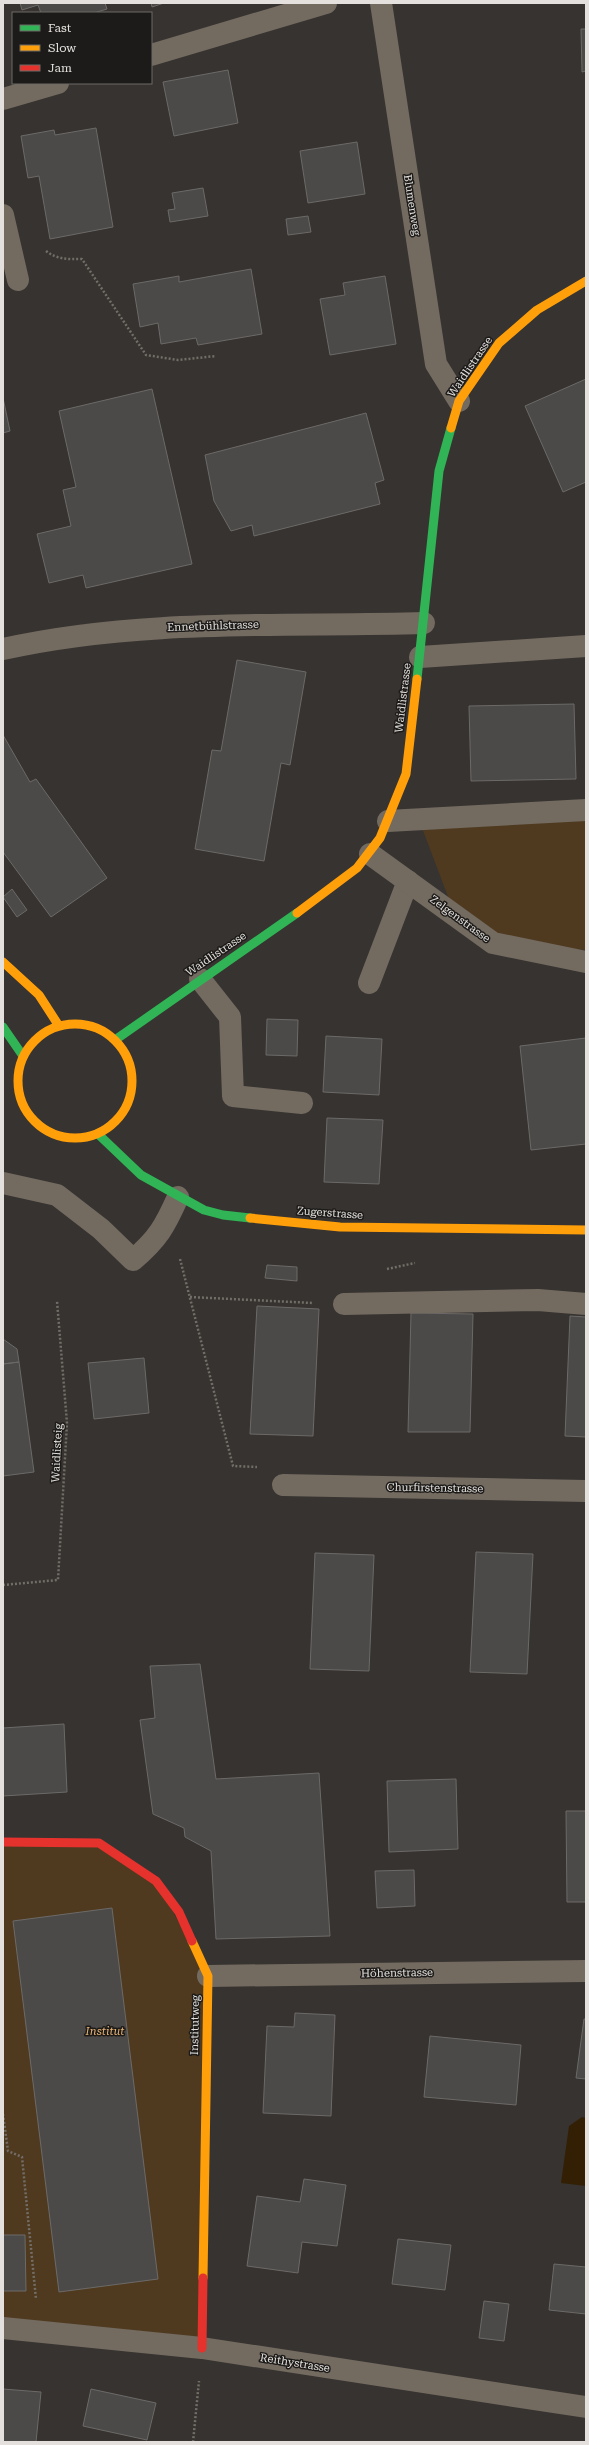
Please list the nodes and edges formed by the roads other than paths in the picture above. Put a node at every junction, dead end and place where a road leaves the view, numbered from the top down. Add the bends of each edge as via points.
1 (326, 3) edge
2 (381, 3) edge
3 (152, 55) edge
4 (55, 84) edge
5 (3, 99) edge
6 (3, 215) edge
7 (18, 280) dead end
8 (586, 281) edge
9 (459, 401) junction
10 (424, 623) junction
11 (586, 646) edge
12 (3, 649) edge
13 (420, 657) junction
14 (586, 810) edge
15 (388, 821) junction
16 (370, 854) junction
17 (408, 881) junction
18 (3, 962) edge
19 (586, 962) edge
20 (200, 978) junction
21 (369, 983) dead end
22 (60, 1026) junction
23 (3, 1027) edge
24 (115, 1040) junction
25 (23, 1056) junction
26 (302, 1103) dead end
27 (98, 1134) junction
28 (3, 1184) edge
29 (178, 1197) junction
30 (586, 1230) edge
31 (344, 1304) road end
32 (586, 1304) edge
33 (283, 1485) dead end
34 (586, 1491) edge
35 (3, 1842) edge
36 (586, 1971) edge
37 (208, 1976) junction
38 (3, 2328) edge
39 (202, 2348) junction
40 (586, 2407) edge

1 - 3 street
2 - 9 street, Blumenweg via 436,364
4 - 5 street
6 - 7 street
8 - 9 main road, Waidlistrasse via 537,310 499,343
9 - 10 main road, Waidlistrasse via 439,471
10 - 12 street, Ennetbühlstrasse via 192,625 102,633
10 - 13 main road, Waidlistrasse
11 - 13 street
13 - 15 main road, Waidlistrasse via 406,774
14 - 15 street
15 - 16 main road, Waidlistrasse
16 - 17 street, Zelgenstrasse
16 - 20 main road, Waidlistrasse via 358,868 320,898
17 - 19 street, Zelgenstrasse via 493,943
17 - 21 street
18 - 22 main road via 39,995
20 - 24 main road, Waidlistrasse
20 - 26 street via 230,1017 233,1096
22 - 24 main road via 89,1025
22 - 25 main road via 44,1032
23 - 25 main road
24 - 27 main road via 131,1067 130,1099 112,1126
25 - 27 main road via 18,1073 18,1090 23,1107 34,1122 47,1132 64,1138 82,1139
27 - 29 main road, Zugerstrasse via 141,1175
28 - 29 street via 57,1195 102,1229 133,1260 151,1245 162,1231
29 - 30 main road, Zugerstrasse via 204,1210 224,1216 340,1227
31 - 32 street via 538,1300
33 - 34 street, Churfirstenstrasse
35 - 37 main road, Institutweg via 99,1843 156,1881 179,1912
36 - 37 street, Höhenstrasse
37 - 39 main road, Institutweg
38 - 39 street, Reithystrasse
39 - 40 street, Reithystrasse

